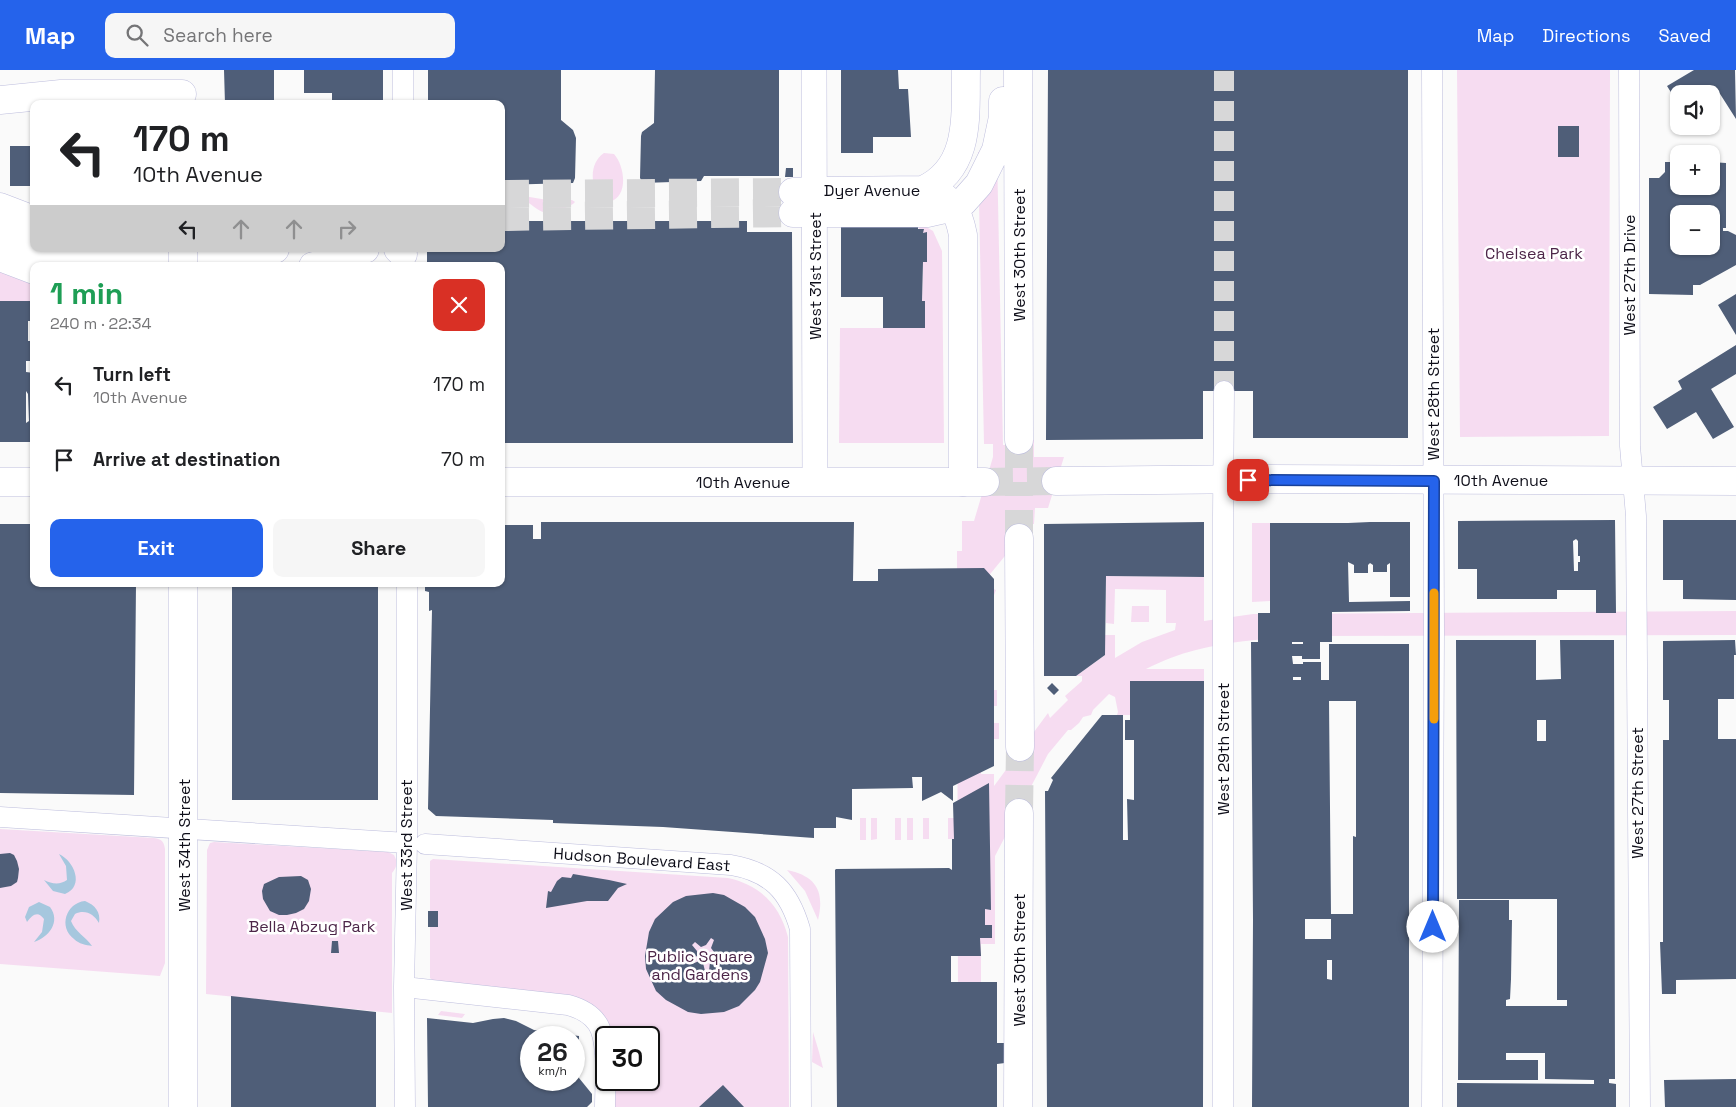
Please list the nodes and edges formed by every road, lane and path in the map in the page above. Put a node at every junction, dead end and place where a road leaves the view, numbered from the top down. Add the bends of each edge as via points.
1 (403, 70) edge
2 (814, 70) edge
3 (966, 70) edge
4 (1003, 70) edge
5 (1018, 70) edge
6 (1432, 70) edge
7 (1629, 70) edge
8 (0, 82) edge
9 (182, 89) edge
10 (61, 94) junction
11 (0, 100) edge
12 (403, 100) edge
13 (923, 190) junction
14 (804, 202) junction
15 (954, 206) junction
16 (0, 207) edge
17 (30, 218) edge
18 (0, 234) edge
19 (255, 252) edge
20 (357, 252) edge
21 (0, 257) edge
22 (35, 260) edge
23 (63, 262) edge
24 (155, 262) edge
25 (155, 262) edge
26 (331, 262) edge
27 (1224, 392) tunnel mouth
28 (1019, 440) tunnel mouth
29 (1223, 480) junction
30 (1632, 480) junction
31 (1056, 481) tunnel mouth
32 (1434, 481) junction
33 (1736, 481) edge
34 (0, 482) edge
35 (30, 482) edge
36 (505, 482) edge
37 (815, 482) junction
38 (1019, 538) tunnel mouth
39 (183, 587) edge
40 (407, 587) edge
41 (1020, 747) tunnel mouth
42 (1019, 813) tunnel mouth
43 (0, 817) edge
44 (184, 829) junction
45 (416, 844) junction
46 (404, 987) junction
47 (183, 1107) edge
48 (405, 1107) edge
49 (605, 1107) edge
50 (801, 1107) edge
51 (1018, 1107) edge
52 (1223, 1107) edge
53 (1432, 1107) edge
54 (1640, 1107) edge

1 - 12 street
2 - 14 street, West 31st Street
3 - 13 main road via 962,146 944,175
4 - 15 main road, Dyer Avenue via 1002,117 996,150 974,192
5 - 28 main road, West 30th Street
6 - 32 street, West 28th Street
7 - 30 street, West 27th Drive
8 - 10 main road via 30,84
9 - 10 main road
10 - 11 main road
13 - 14 main road, Dyer Avenue
13 - 15 main road, Dyer Avenue via 938,193
14 - 15 main road, Dyer Avenue via 927,213
14 - 37 street, West 31st Street
15 - 37 main road, 10th Avenue via 963,235 974,482
16 - 17 main road
18 - 22 main road
19 - 25 main road via 195,261
20 - 26 main road
21 - 22 main road
22 - 23 main road
22 - 24 main road via 68,254
27 - 29 street, West 29th Street
29 - 31 main road, 10th Avenue
29 - 32 main road, 10th Avenue
29 - 52 street, West 29th Street
30 - 32 main road, 10th Avenue
30 - 33 main road, 10th Avenue
30 - 54 street, West 27th Street via 1636,516
32 - 53 street, West 28th Street
34 - 35 main road
36 - 37 main road, 10th Avenue
38 - 41 main road
39 - 44 main road, West 34th Street
40 - 45 street, West 33rd Street
42 - 51 main road, West 30th Street
43 - 44 street, Hudson Boulevard East
44 - 45 street, Hudson Boulevard East
44 - 47 main road, West 34th Street
45 - 46 street, West 33rd Street
45 - 50 street, Hudson Boulevard East via 731,865 769,879 790,901 800,929
46 - 48 street, West 33rd Street
46 - 49 street via 568,1005 587,1013 598,1024 603,1038

